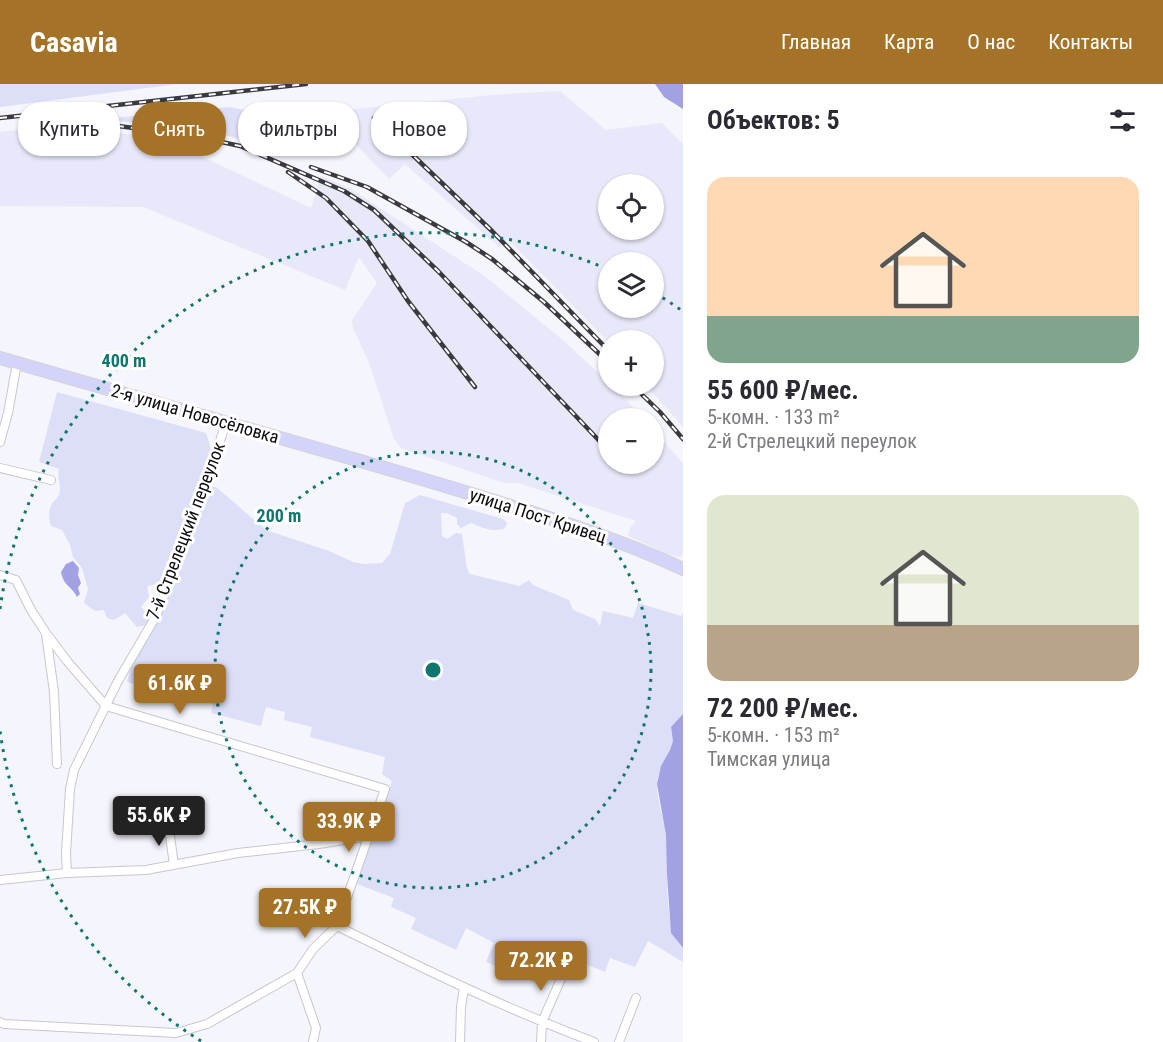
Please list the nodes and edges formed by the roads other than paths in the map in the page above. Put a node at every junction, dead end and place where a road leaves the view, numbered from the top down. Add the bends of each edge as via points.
1 (0, 358) edge
2 (17, 363) junction
3 (226, 423) junction
4 (0, 442) edge
5 (0, 468) edge
6 (390, 470) joint
7 (51, 480) dead end
8 (683, 569) edge
9 (0, 575) edge
10 (46, 633) junction
11 (106, 706) junction
12 (57, 764) dead end
13 (160, 822) dead end
14 (369, 836) junction
15 (174, 865) junction
16 (67, 873) junction
17 (0, 880) edge
18 (338, 926) junction
19 (564, 972) dead end
20 (297, 973) junction
21 (464, 988) junction
22 (636, 998) dead end
23 (0, 1022) edge
24 (542, 1023) junction
25 (313, 1042) edge
26 (460, 1042) edge
27 (541, 1042) edge
28 (594, 1042) edge
29 (619, 1042) edge

1 - 2 main road, 2-я улица Новосёловка
2 - 3 main road, 2-я улица Новосёловка
2 - 4 street
3 - 6 main road, 2-я улица Новосёловка
3 - 11 street, 7-й Стрелецкий переулок via 156,616
5 - 7 street
6 - 8 main road, улица Пост Кривец via 526,511
9 - 10 street via 16,580
10 - 11 street
10 - 12 street via 54,692
11 - 14 street via 385,789
11 - 16 street, 7-й Стрелецкий переулок via 74,770
13 - 15 street via 170,836
14 - 15 street
14 - 18 street
15 - 16 street
16 - 17 street
18 - 20 street via 313,949
18 - 21 street
19 - 24 street
20 - 23 street via 207,1024 176,1033
20 - 25 street via 316,1028
21 - 24 street
21 - 26 street
22 - 29 street
24 - 27 street
24 - 28 street

